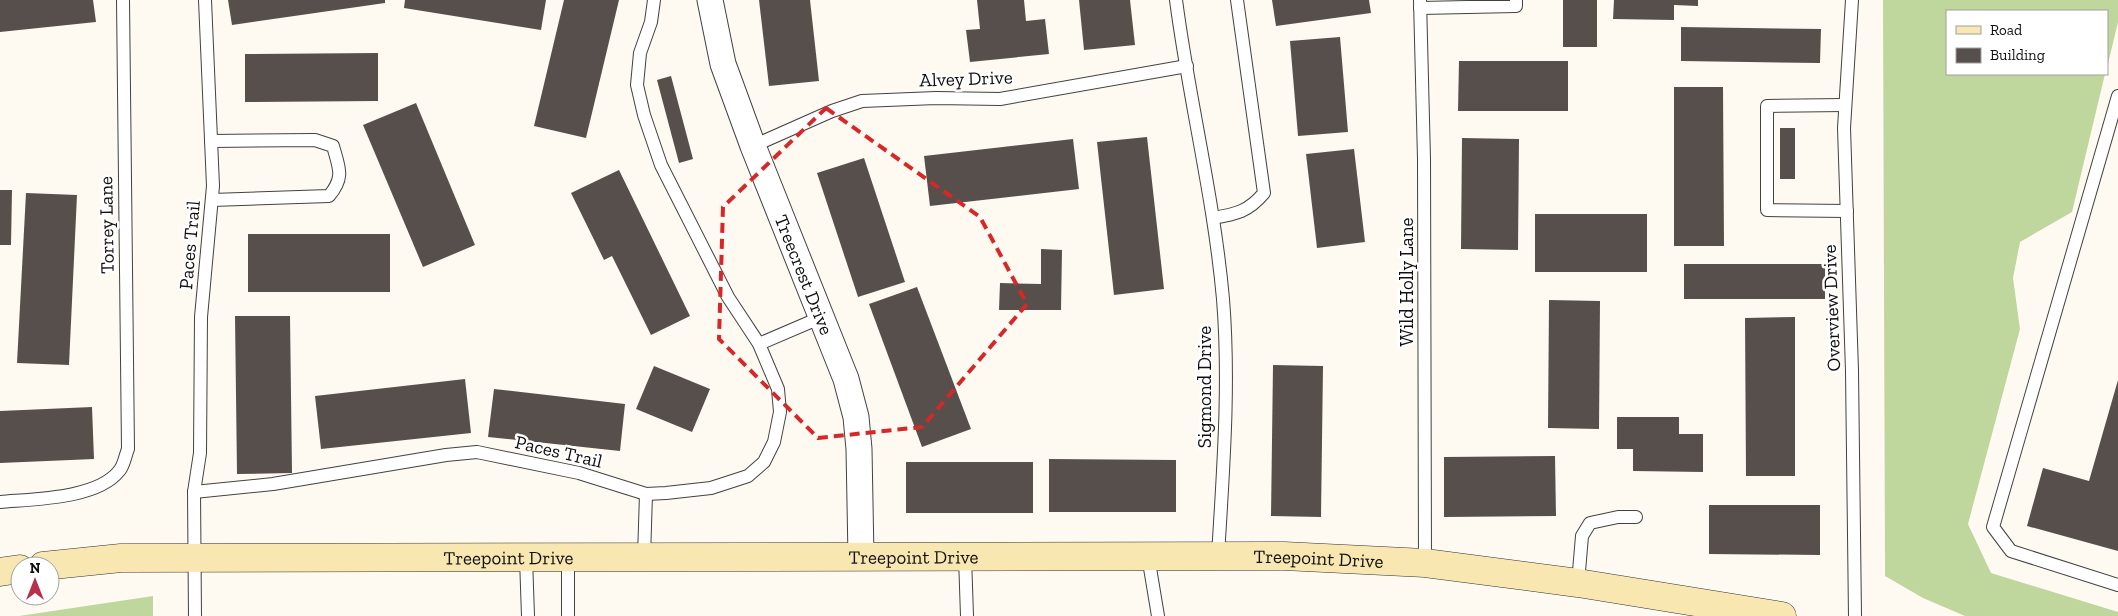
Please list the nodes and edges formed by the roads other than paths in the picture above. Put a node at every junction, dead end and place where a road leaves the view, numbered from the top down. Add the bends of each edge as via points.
1 (124, 0) edge
2 (205, 0) edge
3 (654, 0) edge
4 (710, 0) edge
5 (1176, 0) edge
6 (1237, 0) edge
7 (1516, 0) edge
8 (1852, 0) edge
9 (1420, 4) edge
10 (1187, 66) junction
11 (2118, 96) edge
12 (1845, 105) junction
13 (211, 141) junction
14 (753, 146) junction
15 (212, 200) junction
16 (1847, 211) junction
17 (1213, 218) junction
18 (822, 317) junction
19 (759, 344) junction
20 (194, 492) junction
21 (646, 494) junction
22 (0, 502) edge
23 (1636, 518) dead end
24 (1148, 556) junction
25 (1218, 556) junction
26 (644, 557) junction
27 (861, 557) junction
28 (965, 557) junction
29 (195, 558) junction
30 (526, 558) junction
31 (568, 558) junction
32 (60, 563) edge
33 (1425, 563) junction
34 (1578, 583) junction
35 (2118, 585) edge
36 (1676, 607) edge
37 (195, 616) edge
38 (528, 616) edge
39 (568, 616) edge
40 (967, 616) edge
41 (1158, 616) edge
42 (1782, 616) edge
43 (1855, 616) edge

1 - 22 lane, Torrey Lane via 128,449 120,470 110,480 92,489
2 - 13 lane, Paces Trail
3 - 19 lane, Paces Trail via 651,22 640,53 637,85 644,115 661,165 728,297
4 - 14 street, Treecrest Drive via 722,64
5 - 10 lane, Sigmond Drive
6 - 17 lane via 1264,193 1240,213
7 - 9 lane via 1516,6
8 - 12 lane, Overview Drive
9 - 33 lane, Wild Holly Lane via 1424,158
10 - 14 lane, Alvey Drive via 1000,99 862,101
10 - 17 lane, Sigmond Drive
11 - 35 lane via 1993,526 2011,551
12 - 16 lane, Overview Drive
12 - 16 lane via 1767,106 1767,210
13 - 15 lane, Paces Trail
13 - 15 lane via 315,140 334,146 340,169 339,184 329,196
14 - 18 street, Treecrest Drive
15 - 20 lane, Paces Trail via 201,317 200,453
16 - 43 lane, Overview Drive
17 - 25 lane, Sigmond Drive via 1223,300 1226,376
18 - 19 lane
18 - 27 street, Treecrest Drive via 846,379 856,416
19 - 21 lane, Paces Trail via 778,389 780,412 774,442 764,462 748,476 711,488
20 - 21 lane, Paces Trail via 273,484 477,452 579,473
20 - 29 lane, Paces Trail
21 - 26 lane
23 - 34 lane via 1590,523 1582,536
24 - 25 street, Treepoint Drive
24 - 28 street, Treepoint Drive
24 - 41 lane
25 - 33 street, Treepoint Drive
26 - 27 street, Treepoint Drive
26 - 31 street, Treepoint Drive
27 - 28 street, Treepoint Drive
28 - 40 lane
29 - 30 street, Treepoint Drive
29 - 32 street, Treepoint Drive via 121,558
29 - 37 lane, Paces Trail
30 - 31 street, Treepoint Drive
30 - 38 lane
31 - 39 lane
33 - 34 street, Treepoint Drive
34 - 36 street, Treepoint Drive
36 - 42 street, Treepoint Drive

